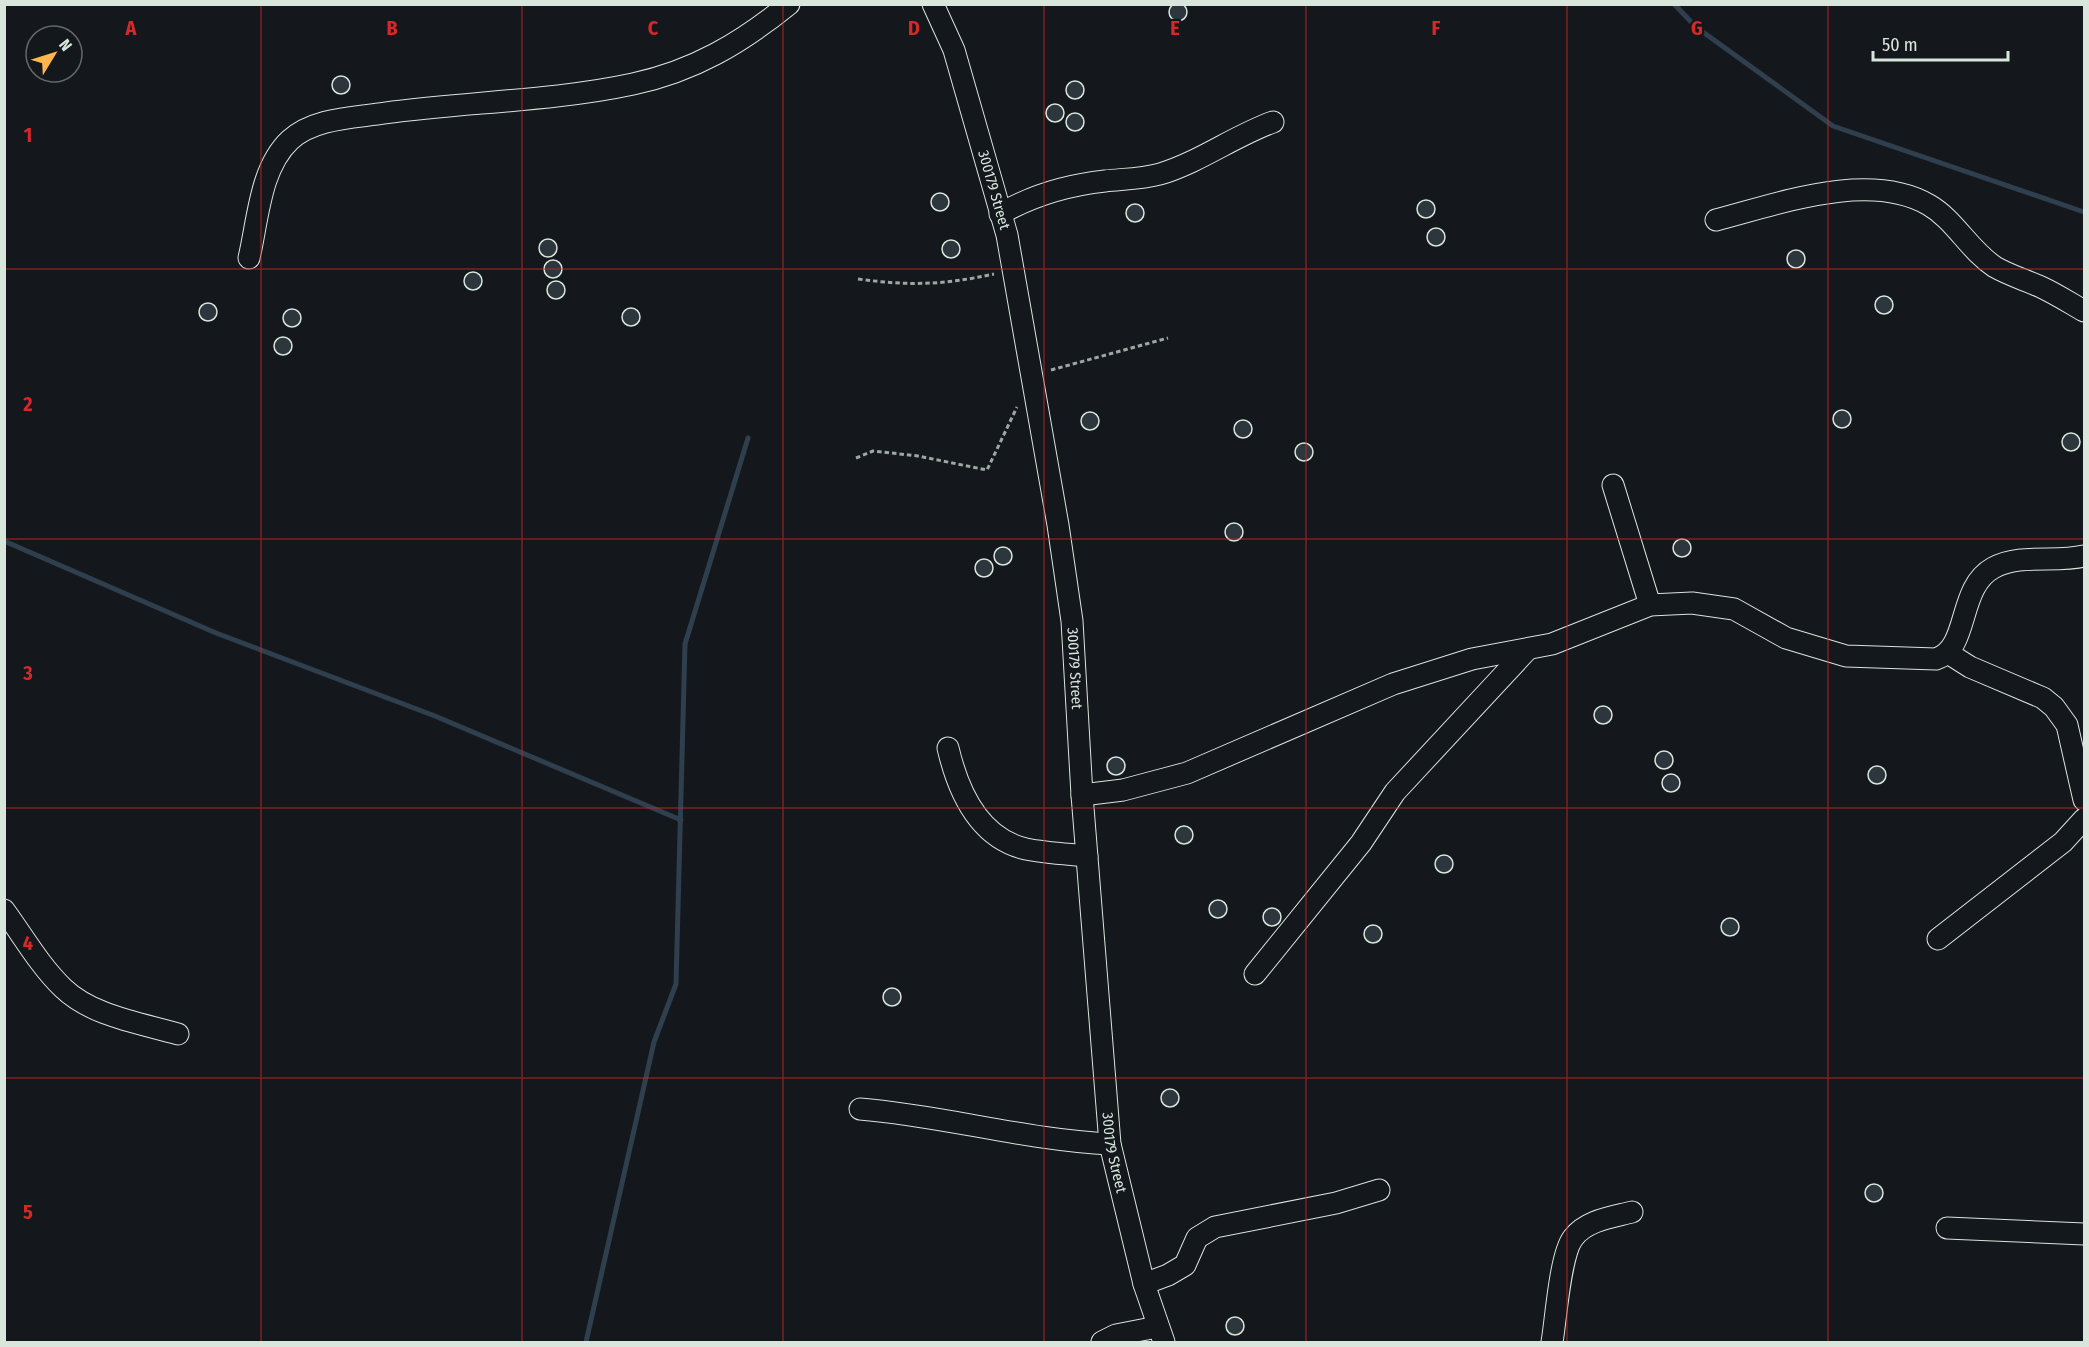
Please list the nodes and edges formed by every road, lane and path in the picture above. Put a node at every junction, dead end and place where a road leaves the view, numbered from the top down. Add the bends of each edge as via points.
1 (789, 4) edge
2 (933, 4) edge
3 (1273, 122) dead end
4 (1000, 214) junction
5 (1716, 220) dead end
6 (249, 258) dead end
7 (1013, 270) junction
8 (858, 279) dead end
9 (2085, 311) edge
10 (1168, 338) dead end
11 (1032, 375) junction
12 (1017, 407) dead end
13 (856, 458) dead end
14 (1613, 485) dead end
15 (2085, 556) edge
16 (1650, 605) junction
17 (1526, 651) junction
18 (1948, 653) junction
19 (948, 748) dead end
20 (1082, 795) junction
21 (2085, 800) edge
22 (2085, 819) edge
23 (1087, 856) junction
24 (4, 910) edge
25 (1938, 939) dead end
26 (1255, 974) dead end
27 (178, 1034) dead end
28 (860, 1110) dead end
29 (1110, 1144) junction
30 (1379, 1190) dead end
31 (1632, 1212) dead end
32 (1947, 1228) dead end
33 (2085, 1234) edge
34 (1144, 1284) junction
35 (1160, 1335) edge
36 (1102, 1342) edge
37 (1552, 1342) edge

1 - 6 street via 715,57 653,80 613,88 426,107 304,129 271,164
2 - 4 street, 300179 Street via 954,50
3 - 4 street via 1172,170 1038,195
4 - 7 street, 300179 Street
5 - 9 street via 1845,191 1869,190 1914,198 1945,217 1994,266
7 - 8 path via 941,283 906,285
7 - 11 street, 300179 Street
10 - 11 path
11 - 20 street, 300179 Street via 1069,589
12 - 13 path via 987,470 873,451
14 - 16 street
15 - 18 street via 2021,560 1991,569 1969,594
16 - 17 street
16 - 18 street via 1703,604 1734,609 1786,638 1846,656 1927,660
17 - 20 street via 1472,659 1393,684 1187,773 1123,790
17 - 26 street via 1395,792 1361,843
18 - 21 street via 1970,667 2043,698 2054,707 2067,725
19 - 23 street via 963,796 989,829 1006,842 1026,849
20 - 23 street, 300179 Street
22 - 25 street via 2063,842
23 - 29 street, 300179 Street
24 - 27 street via 51,975 82,1002
28 - 29 street via 919,1115 1049,1140
29 - 34 street, 300179 Street
30 - 34 street via 1336,1203 1215,1227 1197,1238 1185,1265
31 - 37 street via 1598,1221 1573,1238 1564,1267
32 - 33 street
34 - 35 street, 300179 Street
35 - 36 street via 1116,1335

